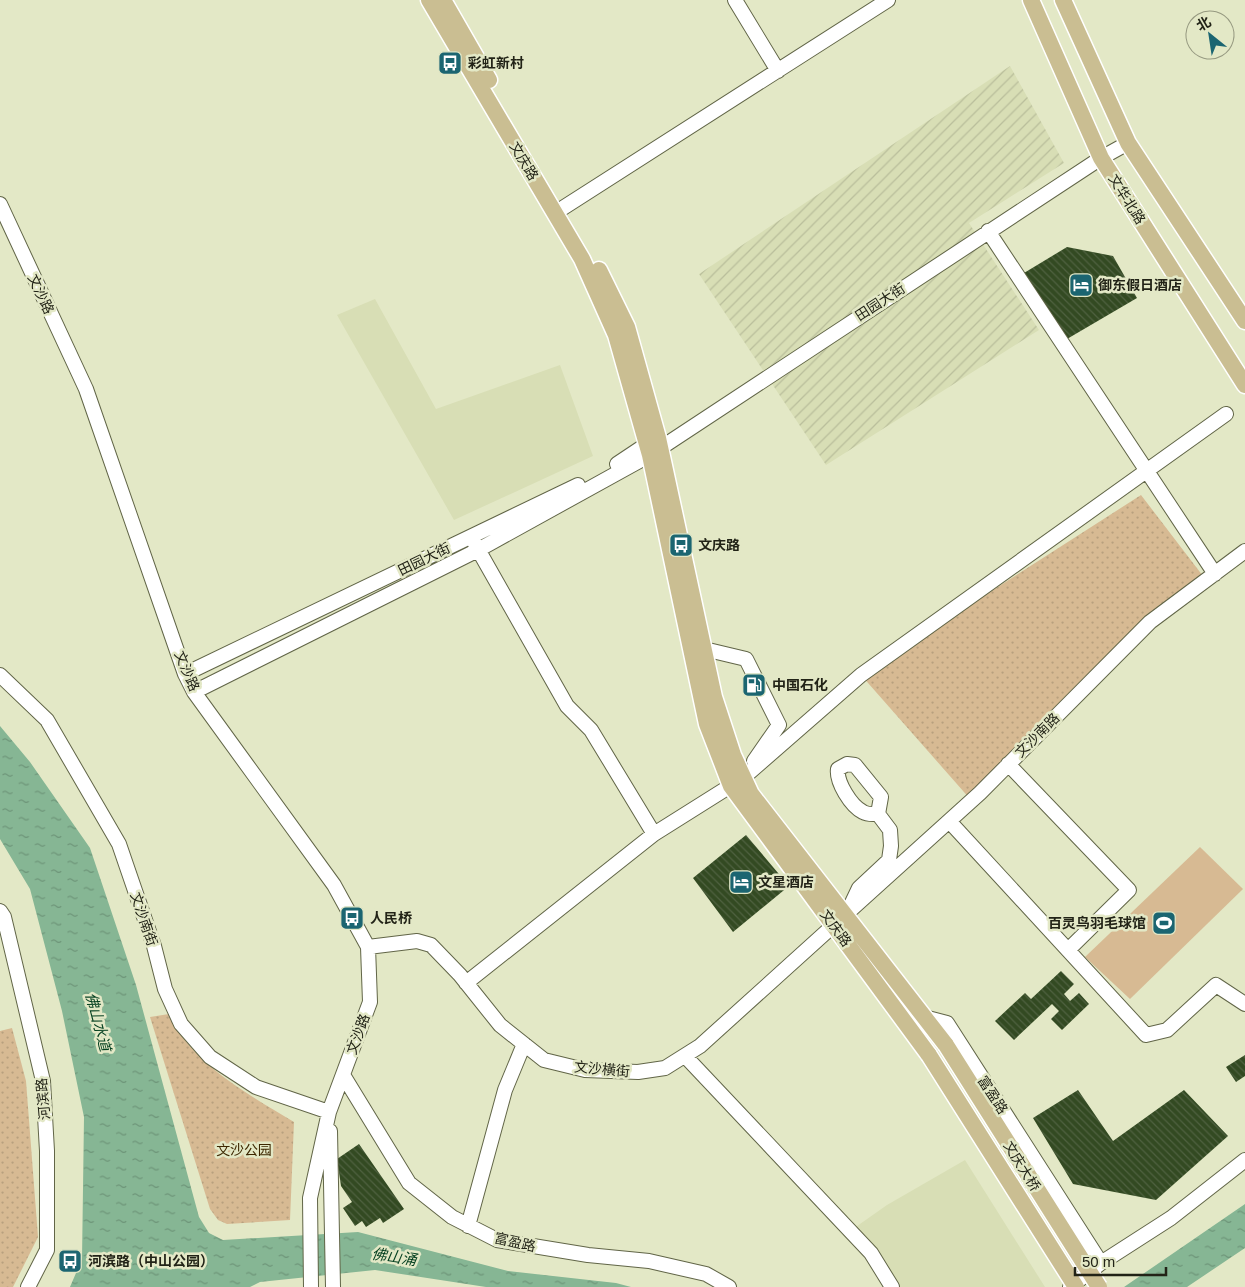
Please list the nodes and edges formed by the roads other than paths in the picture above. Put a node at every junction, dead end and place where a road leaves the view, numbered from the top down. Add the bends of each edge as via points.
1 (429, 0) edge
2 (442, 0) edge
3 (734, 0) edge
4 (888, 0) edge
5 (1031, 0) edge
6 (1063, 0) edge
7 (778, 71) junction
8 (1128, 143) junction
9 (1101, 158) junction
10 (0, 204) edge
11 (559, 211) junction
12 (988, 231) junction
13 (1245, 321) edge
14 (1245, 385) edge
15 (1226, 414) dead end
16 (652, 449) junction
17 (1147, 471) junction
18 (470, 536) junction
19 (478, 550) junction
20 (1245, 551) edge
21 (1215, 574) junction
22 (704, 649) junction
23 (185, 674) junction
24 (0, 675) edge
25 (194, 692) junction
26 (1008, 764) junction
27 (737, 782) junction
28 (878, 814) dead end
29 (949, 821) junction
30 (654, 834) junction
31 (0, 911) edge
32 (840, 920) junction
33 (368, 947) junction
34 (1068, 950) junction
35 (466, 983) junction
36 (1245, 1004) edge
37 (924, 1017) junction
38 (524, 1044) junction
39 (946, 1045) joint
40 (929, 1055) joint
41 (685, 1056) junction
42 (343, 1075) junction
43 (329, 1112) junction
44 (1245, 1160) edge
45 (468, 1226) junction
46 (1101, 1263) junction
47 (28, 1287) edge
48 (311, 1287) edge
49 (333, 1287) edge
50 (729, 1287) edge
51 (892, 1287) edge
52 (1070, 1287) edge
53 (1076, 1287) edge
54 (1099, 1287) edge

1 - 11 main road, 文庆路
2 - 11 main road, 文庆路
3 - 7 street
4 - 7 street
5 - 9 main road, 文华北路
6 - 8 main road
7 - 11 street
8 - 9 street, 田园大街
8 - 13 main road
9 - 12 street, 田园大街
9 - 14 main road, 文华北路
10 - 23 street, 文沙路 via 86,389
11 - 16 main road, 文庆路 via 616,335
12 - 16 street, 田园大街
12 - 17 street
15 - 17 street
16 - 18 street, 田园大街
16 - 19 street, 田园大街
16 - 22 main road, 文庆路
16 - 27 main road, 文庆路 via 707,724
17 - 21 street
17 - 27 street via 861,675
18 - 19 street
18 - 23 street, 田园大街
19 - 25 street, 田园大街
19 - 30 street via 567,706 591,730
20 - 21 street, 文沙南路
21 - 26 street, 文沙南路 via 1150,622
22 - 27 main road, 文庆路 via 714,697 733,755
22 - 27 street via 746,659 779,725
23 - 25 street, 文沙路
24 - 43 street, 文沙南街 via 47,720 119,844 154,946 165,989 181,1024 210,1057 256,1087
25 - 33 street, 文沙路 via 334,885
26 - 29 street, 文沙南路
26 - 34 street via 1129,890
27 - 30 street
27 - 32 main road, 文庆路
28 - 32 street via 890,830 889,860 859,888
29 - 32 street, 文沙南路
29 - 34 street
30 - 35 street
31 - 47 street, 河滨路 via 43,1081 47,1250
32 - 37 main road, 文庆路
32 - 40 main road, 文庆路
32 - 41 street, 文沙横街
33 - 35 street, 文沙横街 via 417,941 431,945
33 - 42 street, 文沙路 via 370,1002
34 - 36 street via 1146,1035 1167,1030 1216,985
35 - 38 street, 文沙横街 via 500,1025
37 - 39 main road, 文庆路
37 - 46 street, 富盈路 via 947,1023
38 - 41 street, 文沙横街 via 544,1060 585,1070 638,1072 665,1068
38 - 45 street via 505,1090
39 - 54 main road, 文庆大桥, bridge
40 - 53 main road, 文庆大桥, bridge
41 - 51 street via 871,1253
42 - 43 street, 文沙路
42 - 45 street, 富盈路 via 409,1183
43 - 48 street, 文沙路 via 310,1198
43 - 49 street, 文沙路
44 - 46 street via 1171,1218
45 - 50 street, 富盈路 via 497,1240 588,1256 649,1261 706,1274
46 - 52 street

